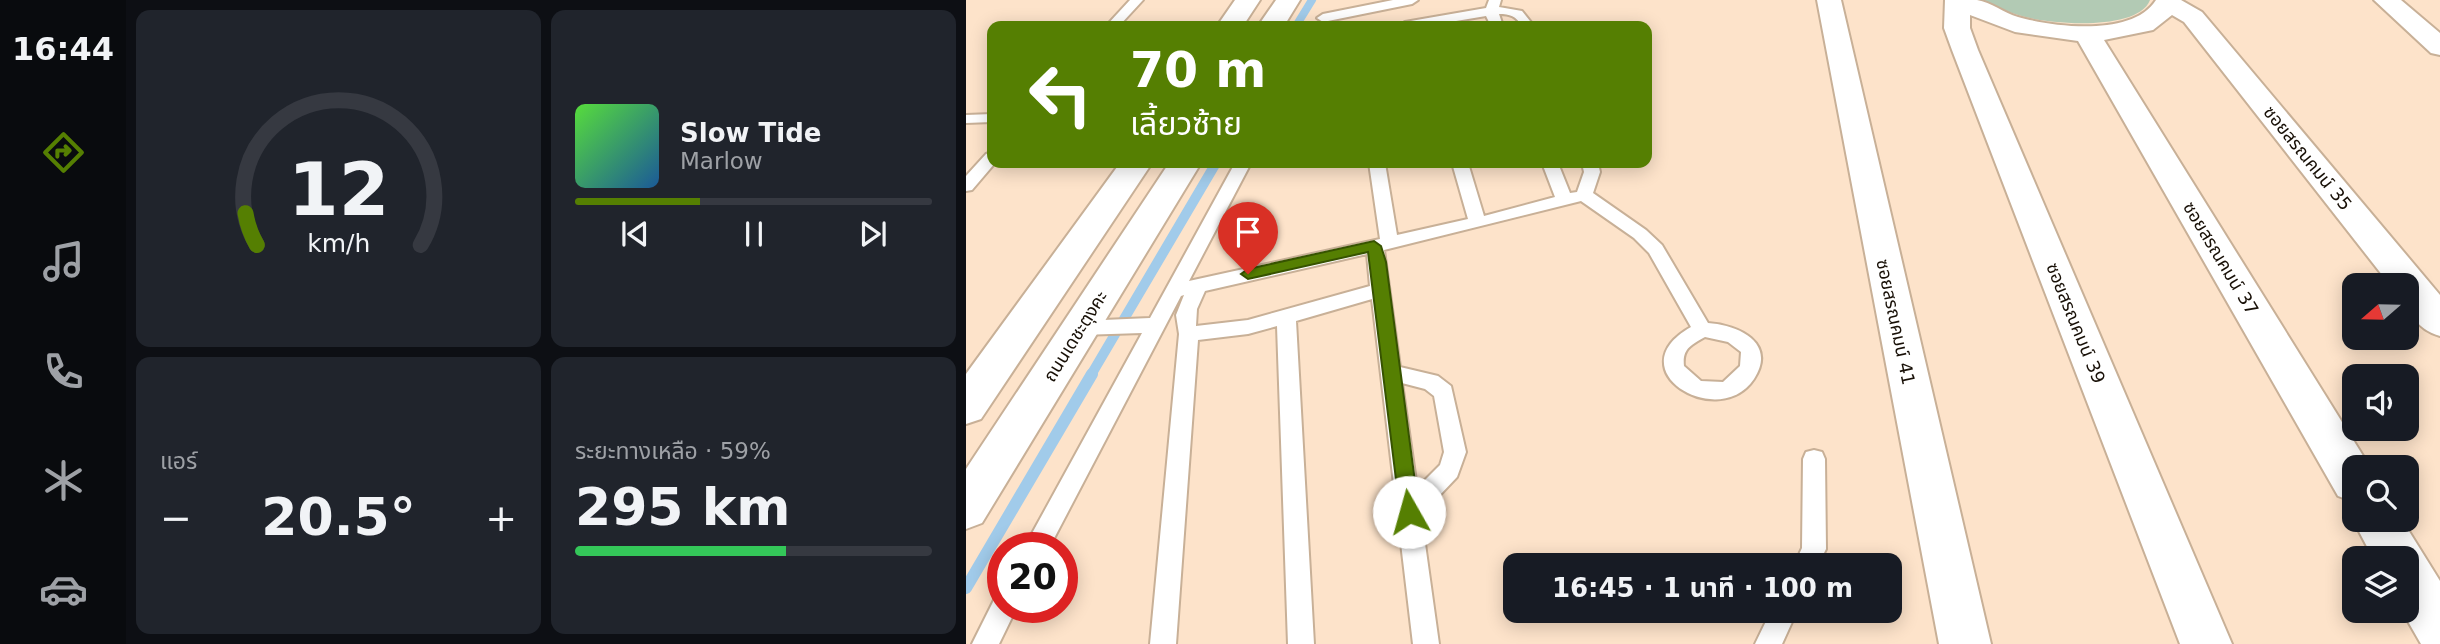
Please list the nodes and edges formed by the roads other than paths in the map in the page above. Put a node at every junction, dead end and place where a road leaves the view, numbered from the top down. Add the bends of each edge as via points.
1 (1137, 0) edge
2 (1248, 0) edge
3 (1288, 0) edge
4 (1333, 0) edge
5 (1412, 0) edge
6 (1829, 0) edge
7 (1959, 0) edge
8 (2386, 0) edge
9 (2168, 2) edge
10 (1493, 5) edge
11 (1117, 21) edge
12 (1233, 21) edge
13 (1274, 21) edge
14 (1322, 21) edge
15 (1325, 21) edge
16 (1434, 21) edge
17 (1525, 21) edge
18 (2087, 34) junction
19 (2440, 47) edge
20 (987, 118) edge
21 (966, 119) edge
22 (987, 163) edge
23 (1133, 168) edge
24 (1182, 168) edge
25 (1240, 168) edge
26 (1377, 168) edge
27 (1462, 168) edge
28 (1552, 168) edge
29 (1591, 168) edge
30 (966, 186) edge
31 (1584, 195) junction
32 (1565, 201) junction
33 (1478, 223) junction
34 (1381, 244) junction
35 (1198, 285) junction
36 (1380, 290) junction
37 (1174, 291) junction
38 (1286, 318) junction
39 (2440, 322) edge
40 (1147, 326) junction
41 (1088, 328) junction
42 (1702, 330) dead end
43 (1189, 334) junction
44 (1392, 373) junction
45 (966, 407) edge
46 (1814, 459) dead end
47 (2342, 462) edge
48 (966, 508) edge
49 (1409, 512) junction
50 (1044, 532) edge
51 (1812, 553) edge
52 (2419, 592) edge
53 (996, 623) edge
54 (1778, 623) edge
55 (2440, 627) edge
56 (985, 644) edge
57 (1163, 644) edge
58 (1301, 644) edge
59 (1426, 644) edge
60 (1768, 644) edge
61 (1965, 644) edge
62 (2206, 644) edge

1 - 11 lane
2 - 12 street
3 - 13 street
4 - 14 lane
5 - 15 lane
6 - 61 street, ซอยสรณคมน์ 41
7 - 18 street via 2013,24
7 - 62 street, ซอยสรณคมน์ 39 via 1957,28 1965,50
8 - 19 street
9 - 18 street via 2159,15 2142,25
9 - 39 street, ซอยสรณคมน์ 35 via 2193,17 2213,39
10 - 16 lane
10 - 17 lane via 1521,14
18 - 47 street, ซอยสรณคมน์ 37
20 - 21 lane
22 - 30 lane
23 - 45 street
24 - 41 street, ถนนเดชะตุงคะ
25 - 37 lane
26 - 34 lane
27 - 33 lane
28 - 32 lane
29 - 31 lane
31 - 32 lane
31 - 42 lane via 1656,249
32 - 33 lane
33 - 34 lane
34 - 35 lane
34 - 36 lane
35 - 37 lane
35 - 43 lane via 1186,312 1184,325
36 - 38 lane
36 - 44 lane
37 - 40 lane
38 - 43 lane
38 - 58 lane
40 - 41 lane
40 - 50 lane
41 - 48 street, ถนนเดชะตุงคะ
43 - 57 lane
44 - 49 lane
44 - 49 lane via 1431,382 1444,392 1455,452 1449,470
46 - 51 lane
49 - 59 lane
52 - 55 street
53 - 56 lane
54 - 60 lane

